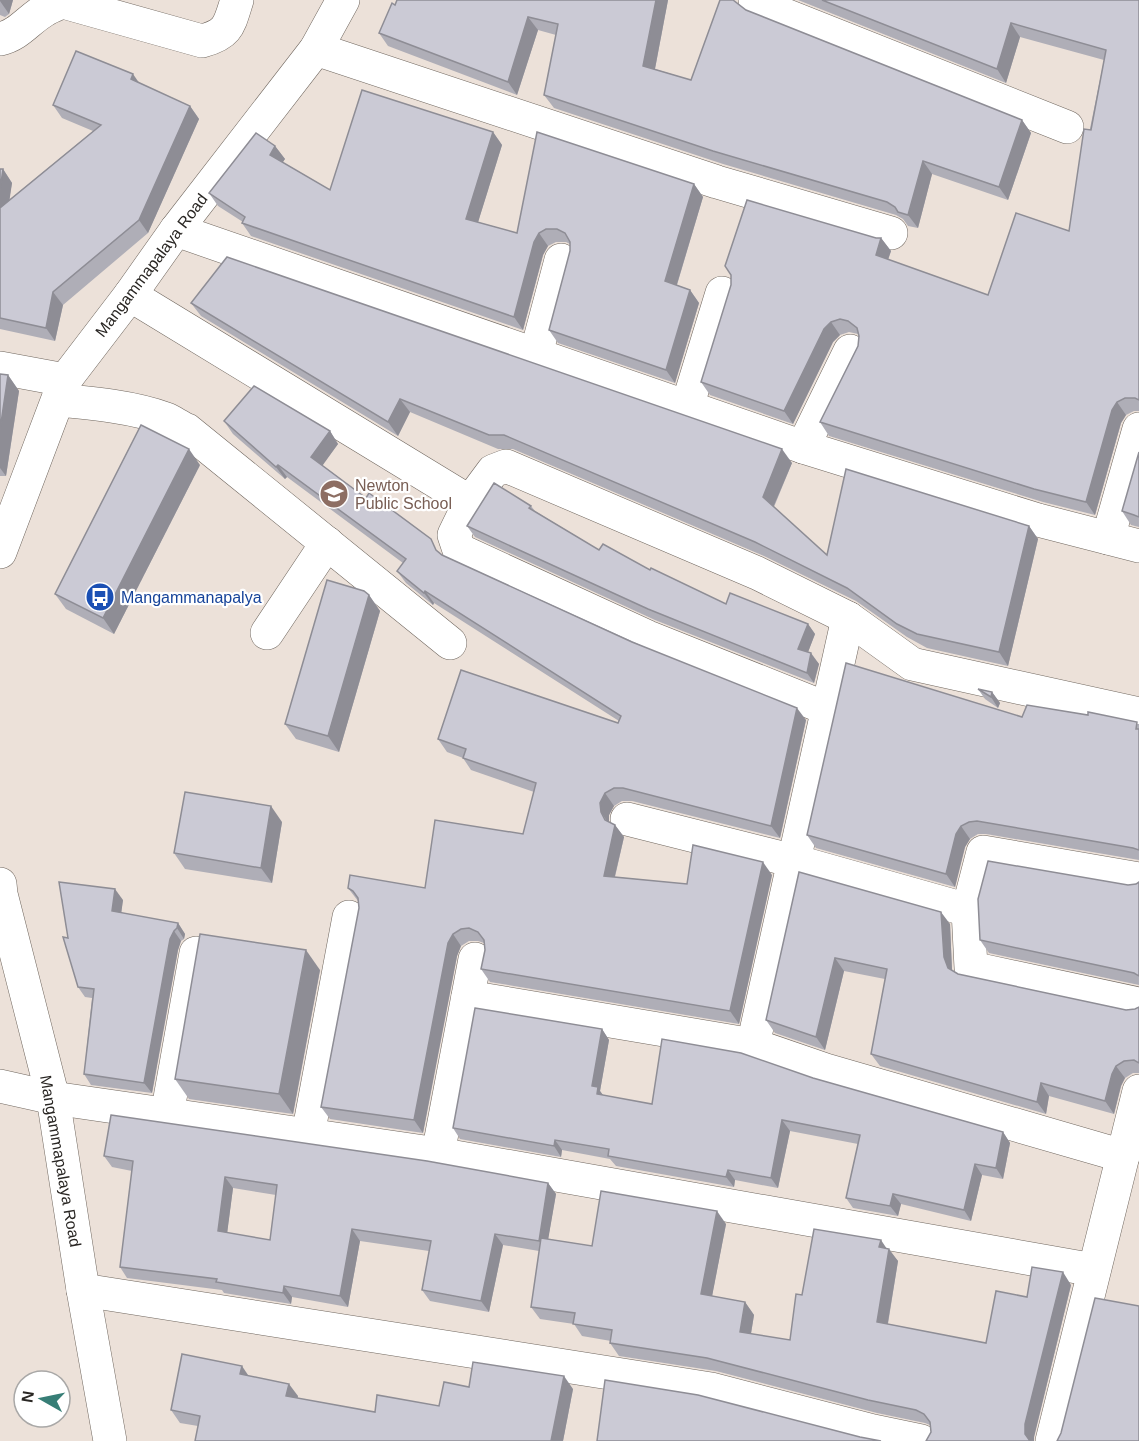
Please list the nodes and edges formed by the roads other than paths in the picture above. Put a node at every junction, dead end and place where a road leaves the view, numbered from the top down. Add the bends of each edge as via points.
1 (237, 0) edge
2 (343, 0) edge
3 (765, 5) edge
4 (0, 39) edge
5 (316, 49) junction
6 (1067, 128) dead end
7 (176, 230) junction
8 (891, 233) dead end
9 (561, 260) dead end
10 (722, 293) dead end
11 (130, 295) junction
12 (850, 351) dead end
13 (536, 354) junction
14 (0, 368) edge
15 (61, 390) junction
16 (687, 407) junction
17 (1139, 429) edge
18 (803, 447) junction
19 (470, 502) junction
20 (1108, 538) junction
21 (327, 543) junction
22 (1139, 546) edge
23 (0, 552) edge
24 (848, 618) junction
25 (267, 633) dead end
26 (450, 643) dead end
27 (828, 709) junction
28 (1139, 714) edge
29 (627, 819) dead end
30 (794, 861) junction
31 (1139, 879) edge
32 (0, 884) edge
33 (968, 910) junction
34 (349, 917) dead end
35 (196, 953) edge
36 (475, 959) dead end
37 (468, 997) junction
38 (1139, 1004) edge
39 (753, 1045) junction
40 (0, 1086) edge
41 (52, 1098) junction
42 (1138, 1102) edge
43 (167, 1115) junction
44 (308, 1135) junction
45 (438, 1154) junction
46 (1123, 1156) junction
47 (1094, 1270) junction
48 (83, 1290) junction
49 (113, 1440) edge
50 (921, 1441) edge
51 (1052, 1441) edge

1 - 4 street via 227,29 216,38 202,41 63,2
2 - 5 street, Mangammapalaya Road
3 - 6 street
5 - 7 street, Mangammapalaya Road
5 - 8 street via 717,182
7 - 11 street, Mangammapalaya Road
7 - 13 street
9 - 13 street
10 - 16 street
11 - 15 street, Mangammapalaya Road
11 - 19 street
12 - 18 street
13 - 16 street
14 - 15 street
15 - 21 street via 99,404 167,419 187,430
15 - 23 street, Mangammapalaya Road
16 - 18 street
17 - 20 street
18 - 20 street
19 - 24 street via 493,471 506,466 757,573
19 - 27 street via 454,535 459,550 648,637
20 - 22 street
21 - 25 street
21 - 26 street
24 - 27 street
24 - 28 street via 912,664
27 - 30 street
29 - 30 street
30 - 33 street
30 - 39 street
31 - 33 street via 983,852
32 - 41 street, Mangammapalaya Road
33 - 38 street via 971,968
34 - 44 street
35 - 43 street
36 - 37 street
37 - 39 street
37 - 45 street
39 - 46 street
40 - 41 street
41 - 43 street
41 - 48 street, Mangammapalaya Road
42 - 46 street
43 - 44 street
44 - 45 street
45 - 47 street
46 - 47 street
47 - 51 street
48 - 49 street, Mangammapalaya Road
48 - 50 street via 711,1389

